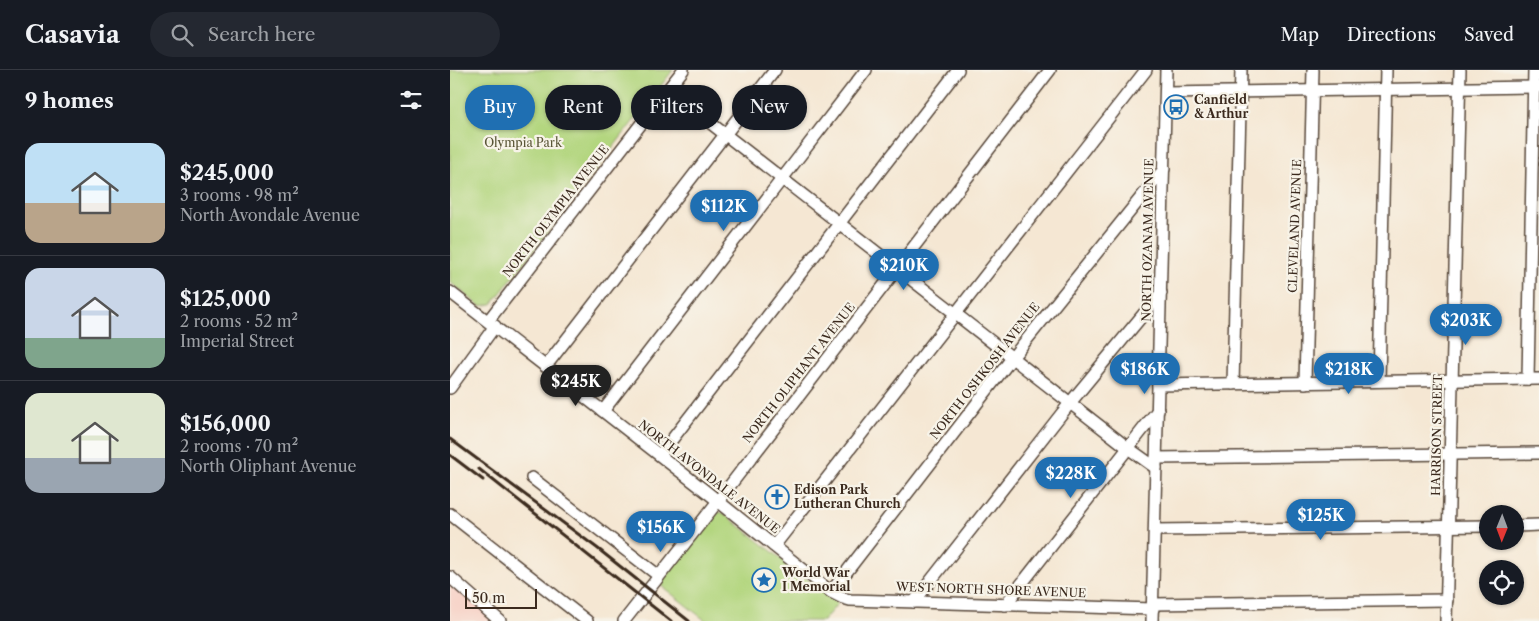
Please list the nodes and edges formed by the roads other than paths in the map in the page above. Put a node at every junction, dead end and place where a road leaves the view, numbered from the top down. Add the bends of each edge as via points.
1 (683, 70) edge
2 (775, 70) edge
3 (866, 70) edge
4 (958, 70) edge
5 (1050, 70) edge
6 (1146, 70) edge
7 (1166, 70) edge
8 (1242, 70) edge
9 (1313, 70) edge
10 (1386, 70) edge
11 (1460, 70) edge
12 (1534, 70) edge
13 (672, 85) edge
14 (1536, 87) edge
15 (1459, 88) junction
16 (1386, 89) junction
17 (1312, 90) junction
18 (1241, 91) junction
19 (1166, 93) junction
20 (638, 130) edge
21 (719, 130) edge
22 (725, 135) junction
23 (1164, 169) junction
24 (782, 179) junction
25 (840, 224) junction
26 (897, 268) junction
27 (450, 292) edge
28 (1161, 293) junction
29 (954, 313) junction
30 (491, 324) junction
31 (1012, 358) junction
32 (546, 366) junction
33 (1533, 379) edge
34 (1452, 380) junction
35 (1379, 381) junction
36 (1304, 382) junction
37 (1233, 384) junction
38 (1158, 385) junction
39 (450, 388) edge
40 (1070, 403) junction
41 (1158, 410) junction
42 (603, 411) junction
43 (1128, 448) junction
44 (1539, 453) edge
45 (1450, 454) junction
46 (660, 455) junction
47 (1156, 463) junction
48 (532, 478) dead end
49 (718, 501) junction
50 (450, 514) edge
51 (1539, 525) edge
52 (1448, 526) junction
53 (1479, 526) edge
54 (1524, 526) edge
55 (1155, 530) junction
56 (774, 546) junction
57 (659, 576) junction
58 (450, 577) edge
59 (831, 592) junction
60 (1447, 600) junction
61 (914, 602) junction
62 (1005, 604) junction
63 (1153, 606) junction
64 (500, 621) edge
65 (587, 621) edge
66 (624, 621) edge
67 (1152, 621) edge
68 (1446, 621) edge

1 - 13 street, NORTH OLYMPIA AVENUE
2 - 22 street
3 - 24 street
4 - 25 street
5 - 26 street, NORTH OLIPHANT AVENUE
6 - 29 street
7 - 19 street, NORTH OZANAM AVENUE
8 - 18 street
9 - 17 street, CLEVELAND AVENUE
10 - 16 street
11 - 15 street, HARRISON STREET
12 - 14 street
14 - 15 street
14 - 33 street
15 - 16 street
15 - 34 street, HARRISON STREET
16 - 17 street
16 - 35 street
17 - 18 street
17 - 36 street, CLEVELAND AVENUE
18 - 19 street
18 - 37 street
19 - 23 street, NORTH OZANAM AVENUE
20 - 30 street, NORTH OLYMPIA AVENUE
21 - 22 street
22 - 24 street
22 - 32 street
23 - 28 street, NORTH OZANAM AVENUE
23 - 31 street, NORTH OSHKOSH AVENUE
24 - 25 street
24 - 42 street
25 - 26 street
25 - 46 street
26 - 29 street
26 - 49 street, NORTH OLIPHANT AVENUE
27 - 30 street, NORTH AVONDALE AVENUE
28 - 38 street, NORTH OZANAM AVENUE
28 - 40 street
29 - 31 street
29 - 56 street
30 - 32 street, NORTH AVONDALE AVENUE
30 - 39 street, NORTH OLYMPIA AVENUE
31 - 40 street
31 - 59 street, NORTH OSHKOSH AVENUE
32 - 42 street, NORTH AVONDALE AVENUE
33 - 34 street
34 - 35 street
34 - 45 street, HARRISON STREET
35 - 36 street
36 - 37 street
37 - 38 street
38 - 41 street, NORTH OZANAM AVENUE
40 - 43 street
40 - 61 street
41 - 43 street
41 - 47 street, NORTH OZANAM AVENUE
42 - 46 street, NORTH AVONDALE AVENUE
43 - 47 street
43 - 62 street
44 - 45 street
45 - 47 street
45 - 52 street, HARRISON STREET
46 - 49 street, NORTH AVONDALE AVENUE
47 - 55 street, NORTH OZANAM AVENUE
48 - 57 street
49 - 56 street, NORTH AVONDALE AVENUE
49 - 57 street, NORTH OLIPHANT AVENUE
50 - 65 street
51 - 54 street
52 - 53 street
52 - 55 street
52 - 60 street, HARRISON STREET
55 - 63 street, NORTH OZANAM AVENUE
56 - 59 street, NORTH AVONDALE AVENUE
57 - 66 street, NORTH OLIPHANT AVENUE
58 - 64 street
59 - 61 street, WEST NORTH SHORE AVENUE via 850,600
60 - 63 street, WEST NORTH SHORE AVENUE
60 - 68 street, HARRISON STREET
61 - 62 street, WEST NORTH SHORE AVENUE
62 - 63 street, WEST NORTH SHORE AVENUE
63 - 67 street, NORTH OZANAM AVENUE

